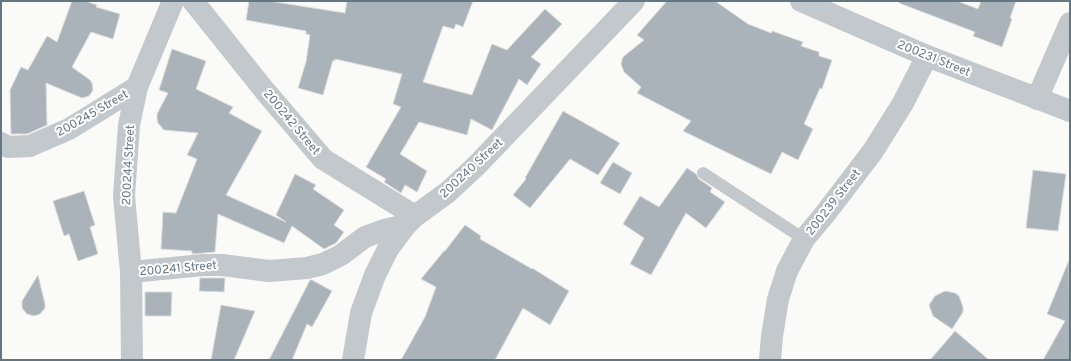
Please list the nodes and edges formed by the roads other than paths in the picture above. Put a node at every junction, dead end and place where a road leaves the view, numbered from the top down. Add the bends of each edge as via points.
1 (173, 1) edge
2 (193, 1) edge
3 (634, 1) edge
4 (801, 1) edge
5 (1070, 23) edge
6 (926, 56) junction
7 (137, 87) junction
8 (1037, 99) junction
9 (1070, 110) edge
10 (1, 143) edge
11 (703, 173) dead end
12 (410, 220) junction
13 (804, 239) junction
14 (130, 272) junction
15 (132, 360) edge
16 (353, 360) edge
17 (770, 360) edge

1 - 7 street, 200244 Street
2 - 12 street, 200242 Street via 323,159
3 - 12 street, 200240 Street via 476,166 448,192
4 - 6 street, 200231 Street
5 - 8 street
6 - 8 street, 200231 Street
6 - 13 street, 200239 Street via 903,103 873,151
7 - 10 street, 200245 Street via 69,129 30,146 8,146
7 - 14 street, 200244 Street via 129,125 124,196
8 - 9 street, 200231 Street
11 - 13 lane
12 - 14 street, 200241 Street via 365,237 323,264 307,268 269,271 203,265
12 - 16 street, 200240 Street via 388,250 375,275 361,312
13 - 17 street, 200239 Street via 787,271 778,299
14 - 15 street, 200244 Street

